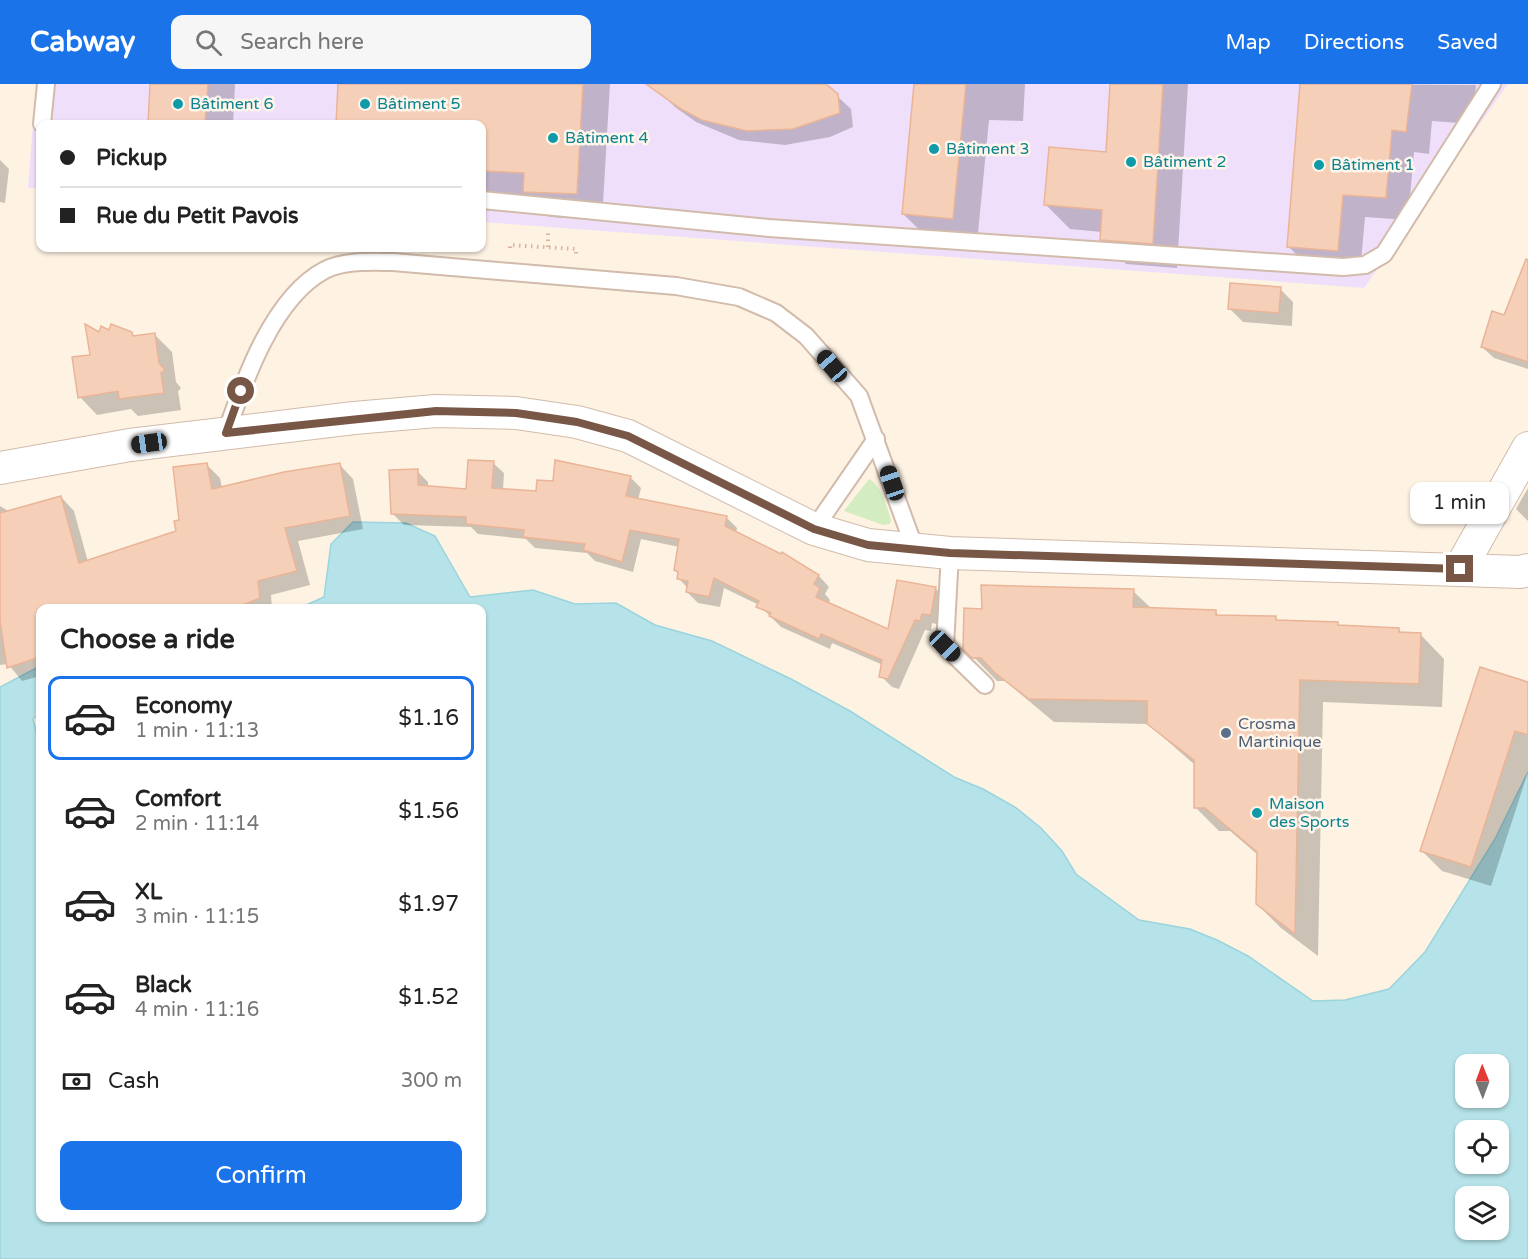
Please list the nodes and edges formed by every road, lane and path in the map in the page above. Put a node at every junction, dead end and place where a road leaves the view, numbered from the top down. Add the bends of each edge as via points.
1 (46, 84) edge
2 (1492, 84) edge
3 (42, 120) edge
4 (486, 200) edge
5 (510, 245) dead end
6 (576, 249) dead end
7 (226, 433) junction
8 (876, 439) junction
9 (1528, 448) edge
10 (0, 468) edge
11 (814, 529) junction
12 (915, 549) junction
13 (950, 553) junction
14 (1460, 569) junction
15 (1528, 570) edge
16 (985, 685) dead end

1 - 3 lane
2 - 4 lane via 1384,254 1365,265 1343,267 781,229
5 - 6 path
7 - 8 lane via 248,370 283,310 303,287 325,270 348,263 393,262 676,286 739,297 776,313 806,336 859,396
7 - 10 street
7 - 11 street via 436,411 516,413 577,422 628,436
8 - 11 lane
8 - 12 lane
9 - 14 street
11 - 12 street via 868,545
12 - 13 street
13 - 14 street
13 - 16 lane via 945,646
14 - 15 street

